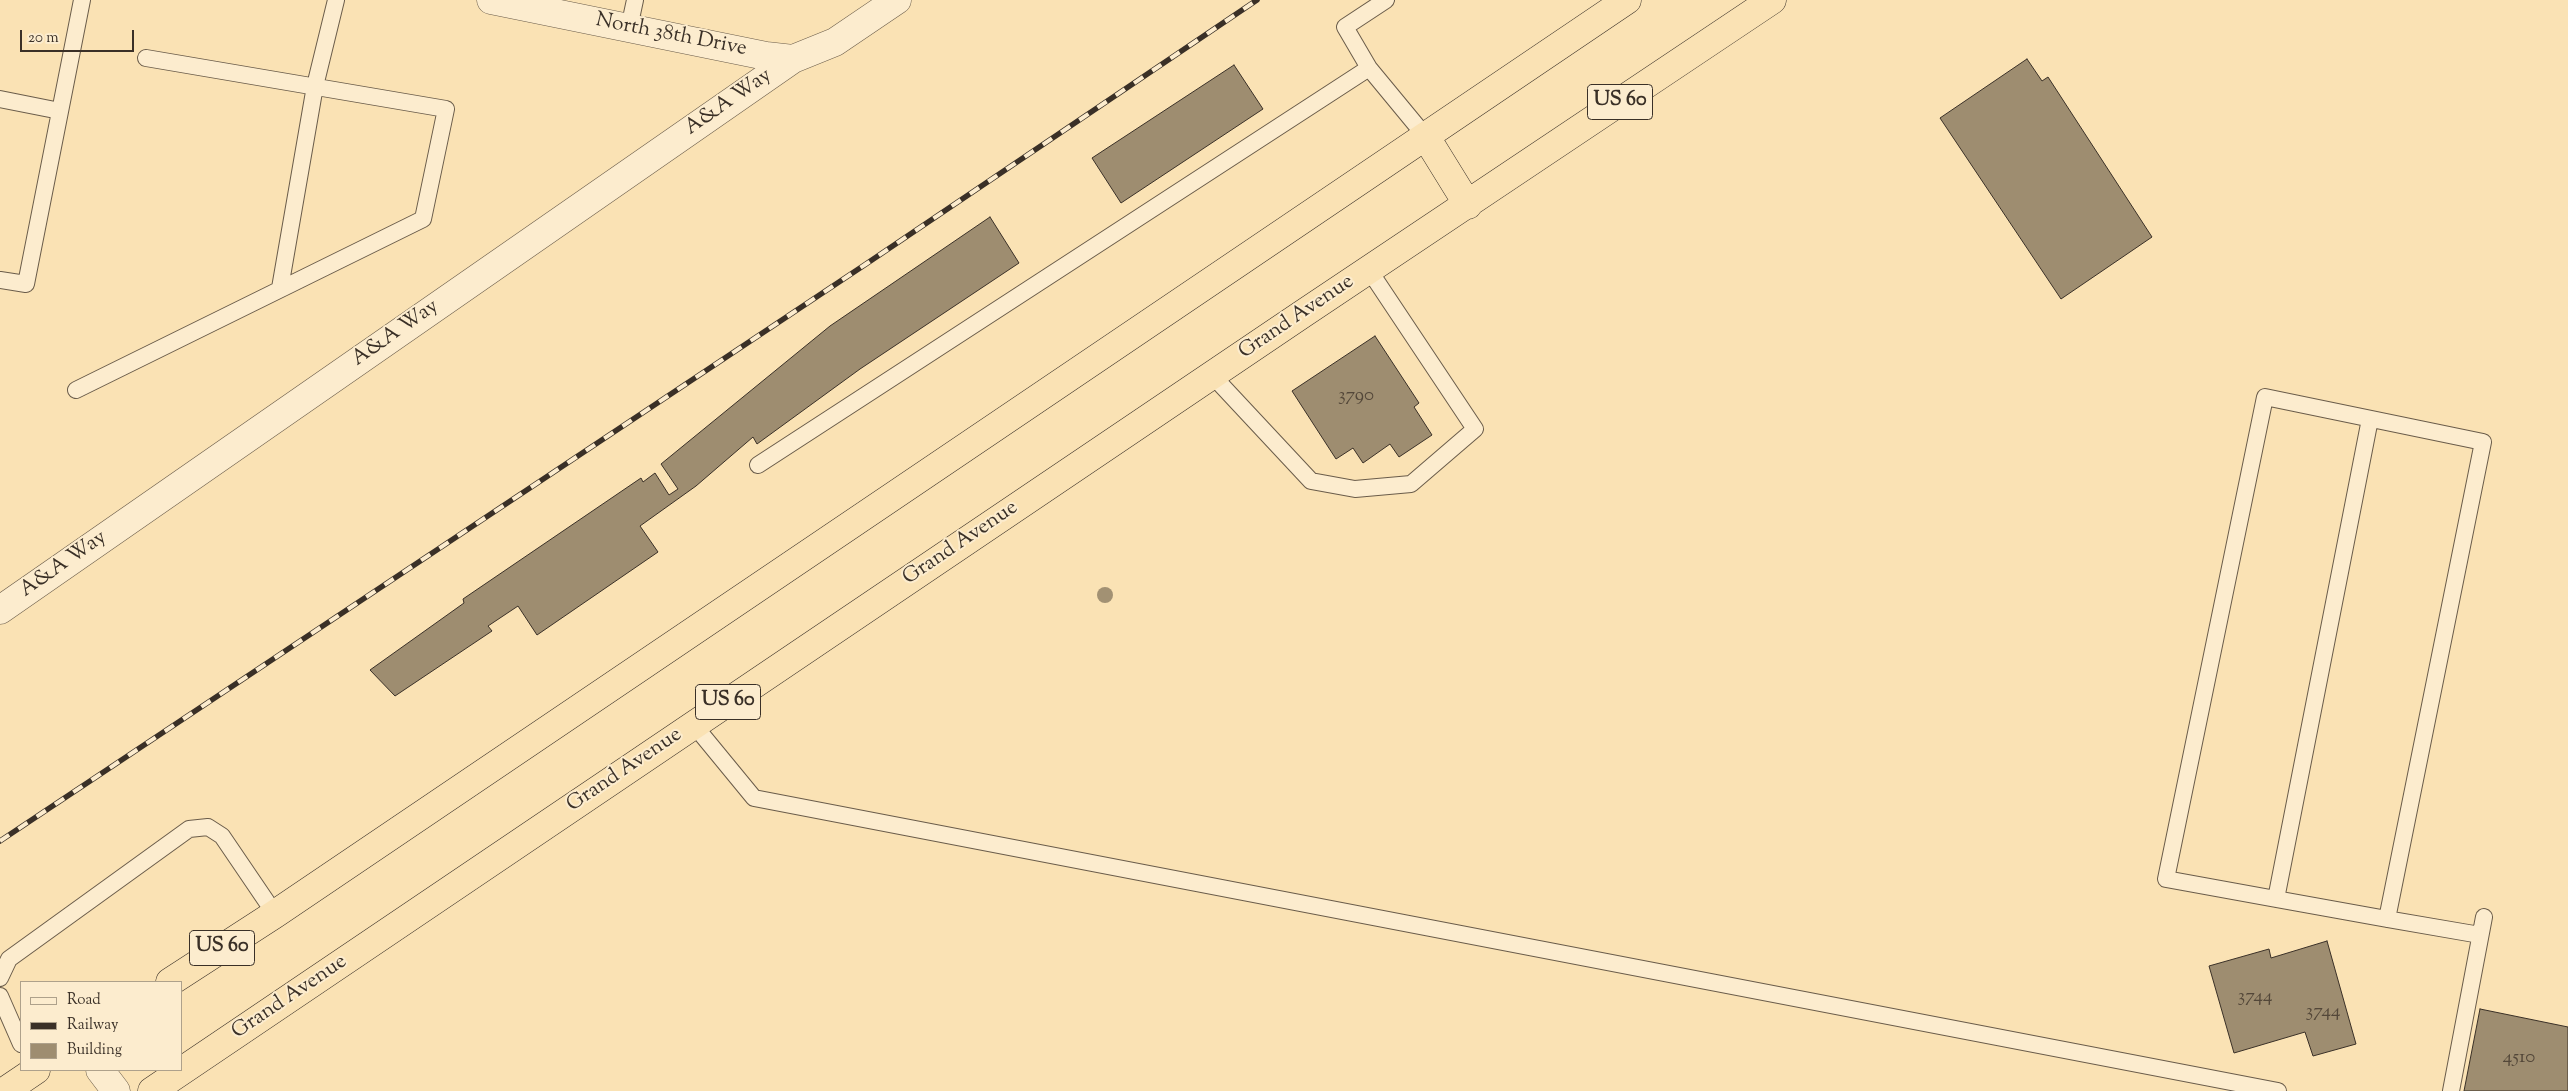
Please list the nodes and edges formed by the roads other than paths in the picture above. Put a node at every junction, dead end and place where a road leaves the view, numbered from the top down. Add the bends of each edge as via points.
1 (82, 0) edge
2 (336, 0) edge
3 (491, 0) edge
4 (635, 0) edge
5 (896, 0) edge
6 (1386, 0) edge
7 (1627, 0) edge
8 (1772, 0) edge
9 (629, 28) junction
10 (146, 58) dead end
11 (793, 59) junction
12 (1369, 68) junction
13 (315, 86) junction
14 (0, 99) edge
15 (60, 111) junction
16 (1426, 137) junction
17 (1468, 205) junction
18 (1369, 270) junction
19 (0, 280) edge
20 (280, 288) junction
21 (1212, 375) junction
22 (76, 390) dead end
23 (2370, 419) junction
24 (758, 465) dead end
25 (0, 610) edge
26 (694, 725) junction
27 (2276, 899) junction
28 (275, 914) junction
29 (2484, 917) dead end
30 (2387, 919) junction
31 (2480, 935) junction
32 (0, 978) edge
33 (172, 981) edge
34 (0, 996) edge
35 (20, 1042) edge
36 (33, 1071) edge
37 (101, 1071) edge
38 (182, 1071) edge
39 (182, 1071) edge
40 (5, 1091) edge
41 (116, 1091) edge
42 (152, 1091) edge
43 (2278, 1091) edge
44 (2451, 1091) edge

1 - 15 lane
2 - 13 lane
3 - 9 street, North 38th Drive
4 - 9 lane
5 - 11 street, A&A Way via 835,42
6 - 12 lane via 1344,27
7 - 16 highway, US 60
8 - 17 highway, Grand Avenue / US 60
9 - 11 street, North 38th Drive
10 - 13 lane
11 - 25 street, A&A Way
12 - 16 lane
12 - 24 lane
13 - 20 lane
13 - 20 lane via 446,109 423,218
14 - 15 lane
15 - 19 lane via 26,284
16 - 17 highway
16 - 28 highway, US 60
17 - 18 highway, Grand Avenue / US 60
18 - 21 highway, Grand Avenue / US 60
18 - 21 lane via 1475,429 1412,484 1355,489 1311,481
20 - 22 lane
21 - 26 highway, Grand Avenue / US 60
23 - 27 lane
23 - 27 lane via 2265,397 2166,879
23 - 30 lane via 2482,442
26 - 39 highway, Grand Avenue / US 60
26 - 43 lane via 754,798
27 - 30 lane
28 - 32 lane via 222,836 208,827 189,829 9,959
28 - 33 highway, US 60
29 - 31 lane
30 - 31 lane
31 - 44 lane
34 - 35 lane
36 - 40 highway
37 - 41 street
38 - 42 highway, Grand Avenue / US 60

